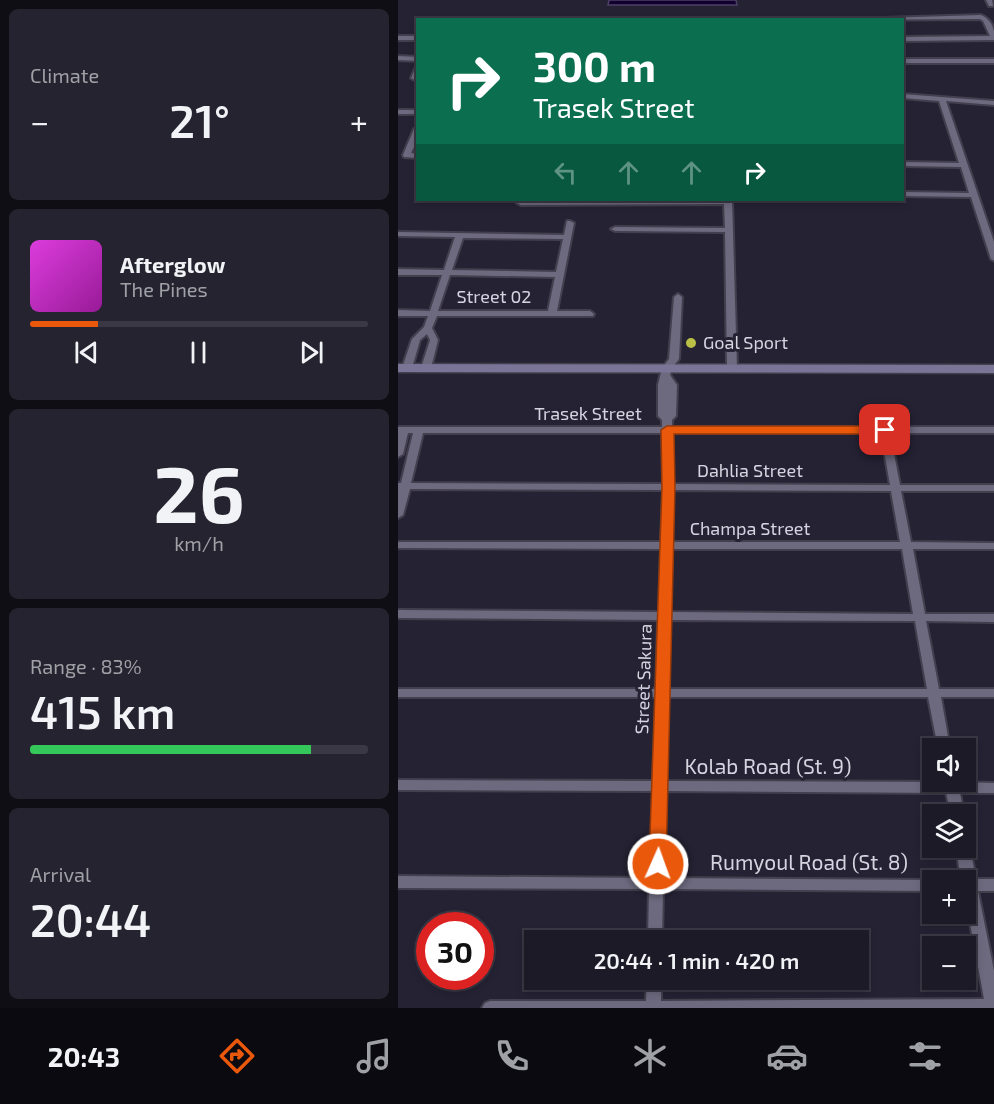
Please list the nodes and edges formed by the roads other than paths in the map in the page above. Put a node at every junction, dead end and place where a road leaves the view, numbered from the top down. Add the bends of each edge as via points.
1 (904, 18) edge
2 (398, 38) edge
3 (416, 38) edge
4 (904, 39) edge
5 (398, 58) edge
6 (416, 59) edge
7 (904, 61) edge
8 (995, 61) edge
9 (904, 96) edge
10 (941, 99) junction
11 (995, 103) edge
12 (398, 112) edge
13 (416, 112) edge
14 (416, 134) edge
15 (416, 156) edge
16 (904, 164) edge
17 (964, 165) junction
18 (904, 194) edge
19 (974, 195) junction
20 (728, 201) edge
21 (521, 203) dead end
22 (570, 224) dead end
23 (616, 229) dead end
24 (729, 230) junction
25 (398, 234) edge
26 (460, 236) junction
27 (567, 237) junction
28 (995, 259) edge
29 (398, 272) edge
30 (449, 273) junction
31 (559, 275) junction
32 (678, 297) dead end
33 (398, 313) edge
34 (434, 314) junction
35 (552, 314) junction
36 (590, 314) dead end
37 (428, 328) junction
38 (403, 368) edge
39 (426, 368) junction
40 (732, 369) junction
41 (995, 369) edge
42 (666, 377) junction
43 (667, 424) junction
44 (401, 430) edge
45 (419, 430) junction
46 (885, 430) junction
47 (995, 430) edge
48 (398, 454) edge
49 (402, 486) edge
50 (668, 487) junction
51 (896, 488) junction
52 (995, 488) edge
53 (398, 515) edge
54 (398, 545) edge
55 (667, 545) junction
56 (907, 545) junction
57 (995, 546) edge
58 (398, 614) edge
59 (665, 615) junction
60 (920, 618) junction
61 (995, 618) edge
62 (398, 693) edge
63 (995, 693) edge
64 (663, 694) junction
65 (934, 694) junction
66 (942, 738) edge
67 (398, 785) edge
68 (922, 785) edge
69 (660, 786) junction
70 (976, 787) edge
71 (995, 788) edge
72 (398, 882) edge
73 (657, 884) junction
74 (922, 885) edge
75 (976, 885) edge
76 (995, 885) edge
77 (975, 924) edge
78 (655, 930) edge
79 (654, 990) edge
80 (993, 1007) edge
81 (490, 1008) edge
82 (653, 1008) edge

1 - 4 street via 982,17 994,38
2 - 3 street
5 - 6 street
7 - 8 street
9 - 10 street
10 - 11 street
10 - 17 street
12 - 13 street
14 - 15 street via 407,155
16 - 17 street
17 - 19 street
18 - 19 street
19 - 28 street
20 - 21 street
20 - 24 street
22 - 27 street
23 - 24 street
24 - 40 street
25 - 26 street
26 - 27 street
26 - 30 street
27 - 31 street
29 - 30 street
30 - 31 street
30 - 34 street
31 - 35 street
32 - 42 street, Street Sakura via 674,359
33 - 34 street, Street 02
34 - 35 street, Street 02
34 - 37 street
35 - 36 street, Street 02
37 - 38 street via 416,339
37 - 39 street via 434,340
38 - 39 street
39 - 42 street
40 - 41 street
40 - 42 street
42 - 43 street, Street Sakura via 663,416
43 - 45 street, Trasek Street
43 - 46 street, Trasek Street
43 - 50 street, Street Sakura
44 - 45 street, Trasek Street
44 - 48 street
45 - 49 street
46 - 47 street, Trasek Street
46 - 51 street
49 - 50 street, Dahlia Street
49 - 53 street
50 - 51 street, Dahlia Street
50 - 55 street, Street Sakura
51 - 52 street, Dahlia Street
51 - 56 street
54 - 55 street, Champa Street
55 - 56 street, Champa Street
55 - 59 street, Street Sakura
56 - 57 street, Champa Street
56 - 60 street
58 - 59 street
59 - 60 street
59 - 64 street, Street Sakura
60 - 61 street
60 - 65 street
62 - 64 street
63 - 65 street
64 - 65 street
64 - 69 street, Street Sakura
65 - 66 street
67 - 69 street, Kolab Road (St. 9)
68 - 69 street, Kolab Road (St. 9)
69 - 73 street, Street Sakura
70 - 71 street, Kolab Road (St. 9)
72 - 73 street, Rumyoul Road (St. 8)
73 - 74 street, Rumyoul Road (St. 8)
73 - 78 street, Street Sakura
75 - 76 street
77 - 80 street
79 - 82 street
80 - 82 street
81 - 82 street

